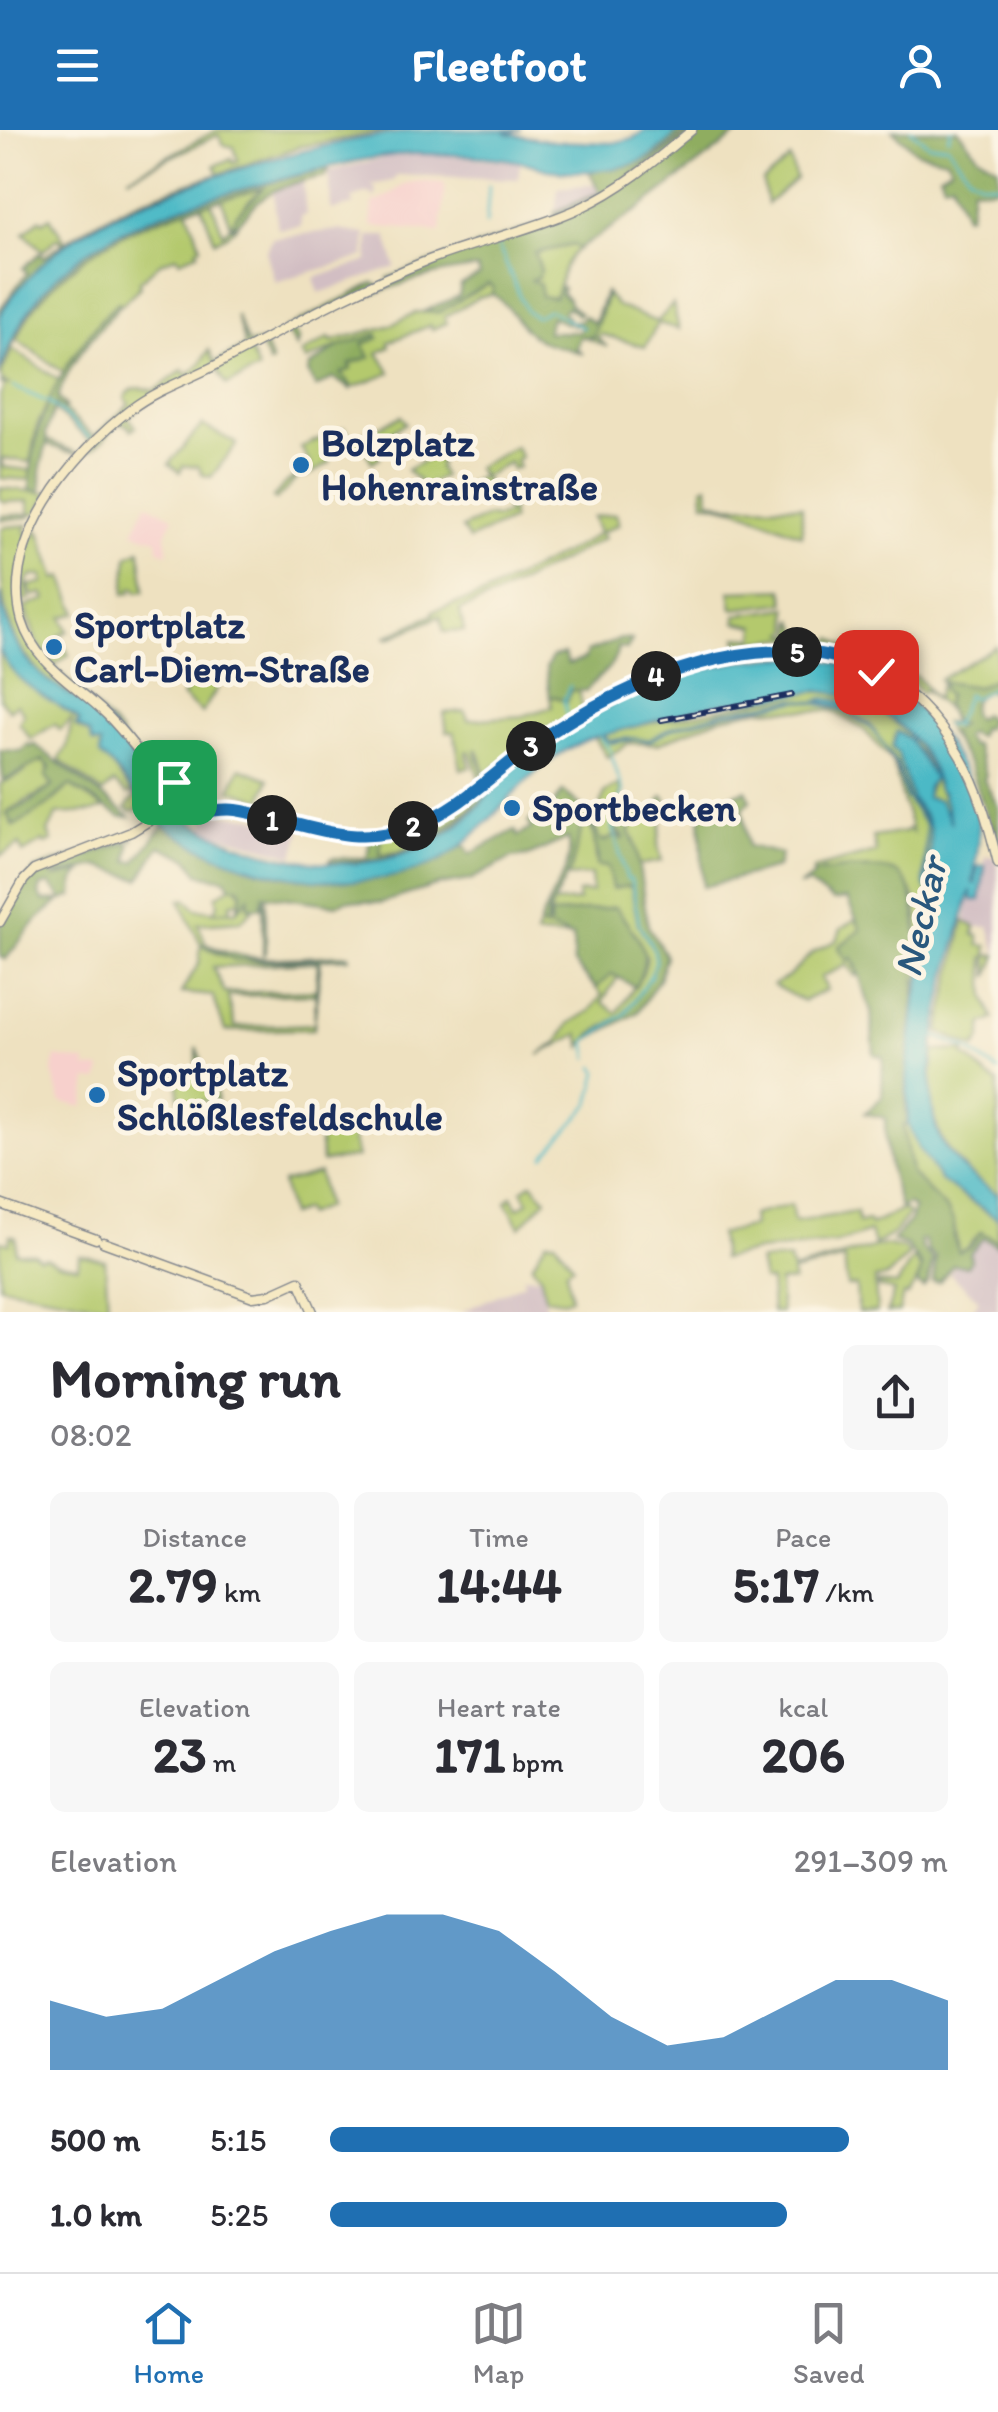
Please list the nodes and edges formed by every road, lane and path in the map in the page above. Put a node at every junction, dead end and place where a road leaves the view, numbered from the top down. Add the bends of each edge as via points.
1 (692, 130) edge
2 (119, 728) junction
3 (137, 755) junction
4 (157, 773) junction
5 (186, 788) dead end
6 (169, 794) junction
7 (202, 801) junction
8 (222, 809) junction
9 (201, 812) junction
10 (998, 863) edge
11 (0, 919) edge
12 (0, 1204) edge
13 (313, 1312) edge

1 - 2 main road via 598,199 353,292 142,402 106,431 37,520 23,552 19,605 27,634 46,662
2 - 3 main road
2 - 4 main road
3 - 4 main road
3 - 6 main road via 154,784
4 - 6 main road
4 - 6 main road via 176,784
5 - 7 main road
6 - 9 main road via 180,808
6 - 11 main road, bridge via 149,821 128,833 36,865
7 - 8 main road
7 - 9 main road
8 - 9 main road
8 - 10 main road via 318,832 401,830 438,815 550,733 664,673 712,659 817,654 890,680 940,725 974,784
12 - 13 main road via 252,1297 298,1281

